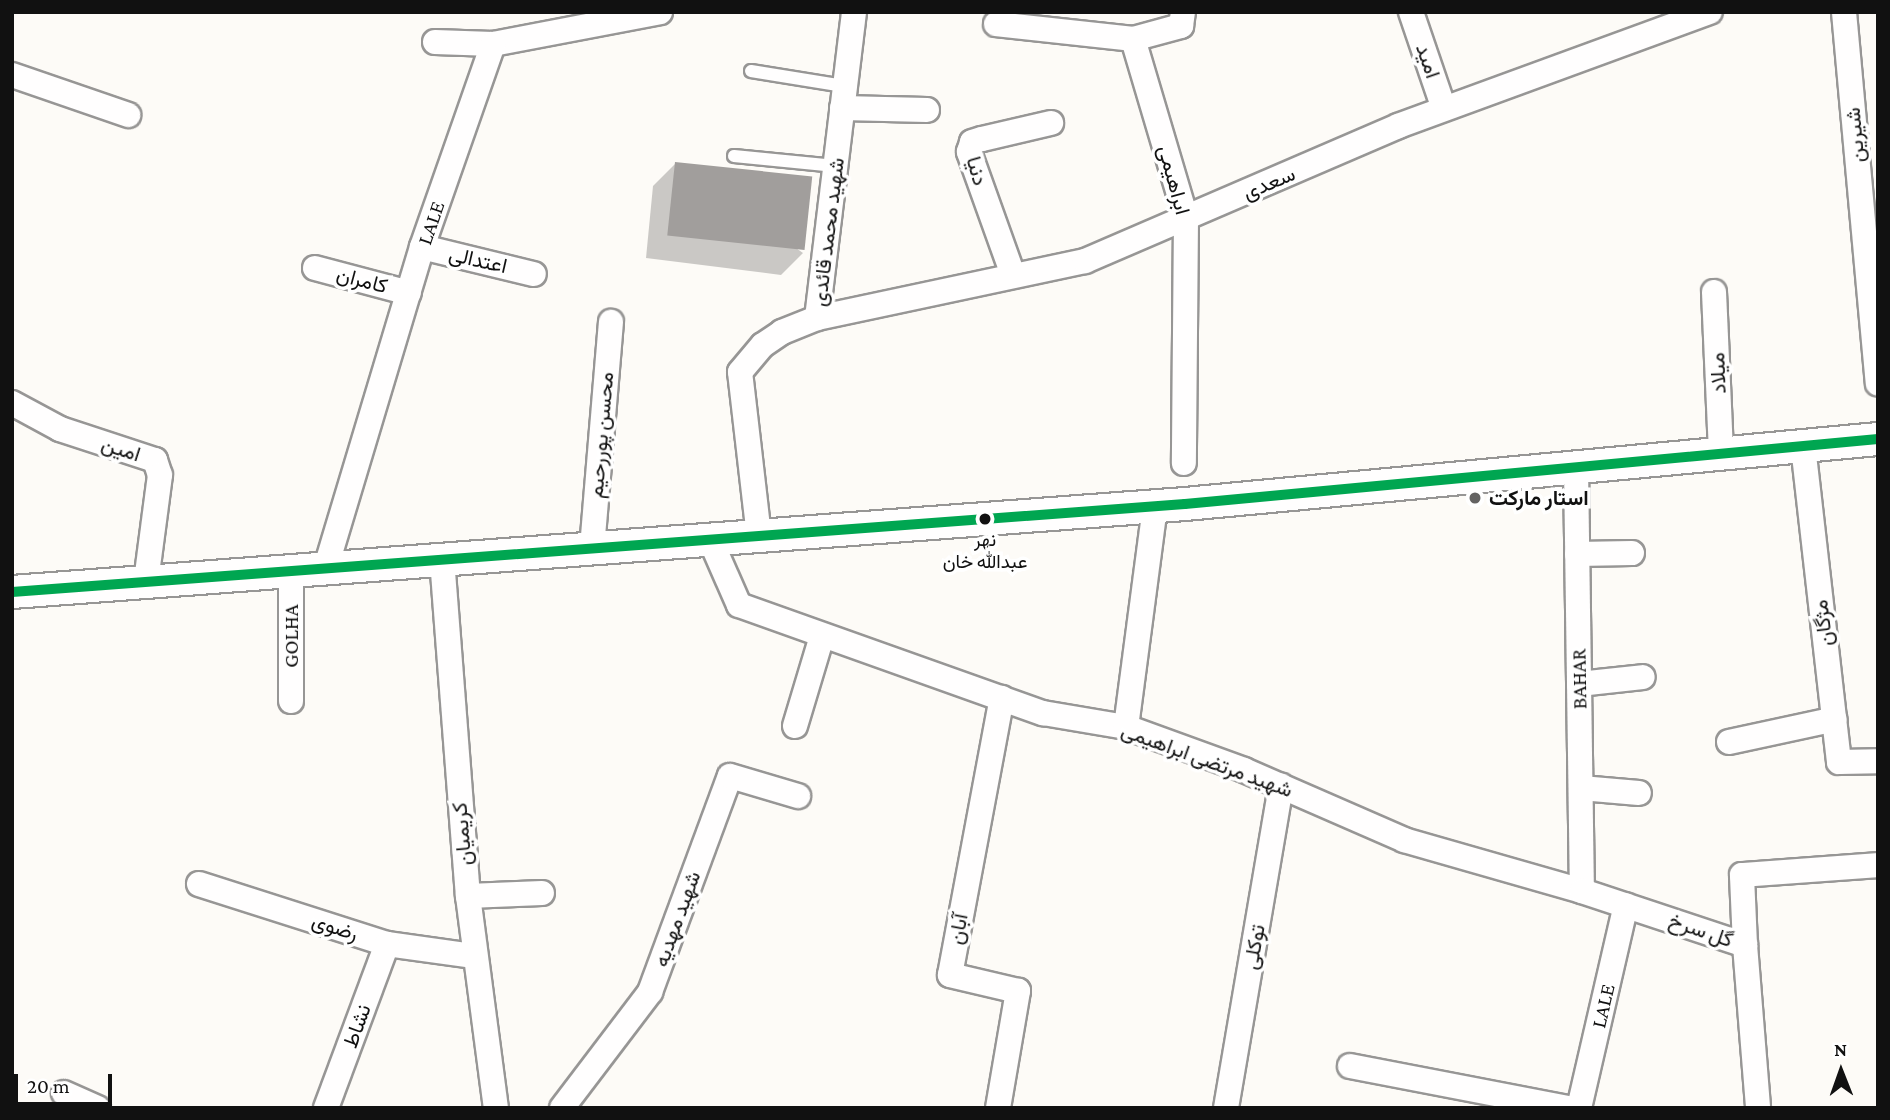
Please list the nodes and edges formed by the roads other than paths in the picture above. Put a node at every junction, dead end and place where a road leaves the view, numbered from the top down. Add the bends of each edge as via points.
1 (660, 12) edge
2 (854, 12) edge
3 (1183, 12) edge
4 (1411, 12) edge
5 (1710, 12) edge
6 (1844, 12) edge
7 (996, 24) dead end
8 (1133, 39) junction
9 (435, 42) dead end
10 (493, 44) junction
11 (751, 71) dead end
12 (12, 75) edge
13 (843, 97) junction
14 (1444, 109) junction
15 (927, 110) dead end
16 (128, 115) dead end
17 (1051, 123) dead end
18 (734, 156) dead end
19 (836, 166) junction
20 (1869, 191) edge
21 (1186, 218) junction
22 (422, 247) junction
23 (315, 268) dead end
24 (534, 274) dead end
25 (1013, 275) junction
26 (1714, 292) dead end
27 (409, 293) junction
28 (817, 318) junction
29 (611, 321) dead end
30 (1878, 383) edge
31 (12, 403) edge
32 (1878, 439) edge
33 (1803, 446) junction
34 (1721, 454) junction
35 (1184, 463) dead end
36 (1576, 467) junction
37 (1154, 506) junction
38 (759, 536) junction
39 (710, 539) junction
40 (592, 548) junction
41 (1632, 553) dead end
42 (1577, 554) junction
43 (442, 559) junction
44 (326, 567) junction
45 (291, 570) junction
46 (146, 582) junction
47 (12, 592) edge
48 (822, 636) junction
49 (1643, 677) dead end
50 (1579, 684) junction
51 (1002, 698) junction
52 (291, 701) dead end
53 (1835, 719) junction
54 (795, 726) dead end
55 (1126, 727) junction
56 (1728, 742) dead end
57 (1878, 761) edge
58 (1282, 786) junction
59 (1581, 788) junction
60 (1639, 793) dead end
61 (798, 796) dead end
62 (1878, 865) edge
63 (200, 884) dead end
64 (1582, 891) junction
65 (542, 893) dead end
66 (468, 896) junction
67 (1626, 905) junction
68 (387, 944) junction
69 (1745, 945) junction
70 (474, 956) junction
71 (1350, 1066) dead end
72 (64, 1093) dead end
73 (98, 1108) edge
74 (326, 1108) edge
75 (496, 1108) edge
76 (562, 1108) edge
77 (998, 1108) edge
78 (1226, 1108) edge
79 (1568, 1108) edge
80 (1579, 1108) edge
81 (1758, 1108) edge

1 - 10 street
2 - 13 street, شهید محمد قائدی
3 - 8 street via 1181,26
4 - 14 street, امید
5 - 14 street, سعدی
6 - 20 street, شیرین
7 - 8 street
8 - 21 street, ابراهیمی
9 - 10 street
10 - 22 street, LALE
11 - 13 lane
12 - 16 street
13 - 15 street
13 - 19 street, شهید محمد قائدی
14 - 21 street, سعدی
17 - 25 street, دنیا via 972,142 969,152
18 - 19 lane
19 - 28 street, شهید محمد قائدی
20 - 30 street, شیرین
21 - 25 street, سعدی via 1085,261
21 - 35 street, ابراهیمی
22 - 24 street, اعتدالی
22 - 27 street, LALE
23 - 27 street, کامران
25 - 28 street, سعدی
26 - 34 street, میلاد
27 - 44 street, LALE
28 - 38 street, شهید محمد قائدی via 772,339 740,372
29 - 40 street, محسن پوررحیم
31 - 46 street, امین via 60,429 155,460 160,475
32 - 33 street
33 - 34 street
33 - 53 street, مژگان
34 - 36 street
36 - 37 street
36 - 42 street, BAHAR
37 - 38 street
37 - 55 street
38 - 39 street
39 - 40 street
39 - 48 street, شهید مرتضی ابراهیمی via 739,604
40 - 43 street
41 - 42 street
42 - 50 street, BAHAR
43 - 44 street
43 - 66 street, کریمیان
44 - 45 street
45 - 46 street
45 - 52 street, GOLHA
46 - 47 street
48 - 51 street, شهید مرتضی ابراهیمی
48 - 54 street
49 - 50 street
50 - 59 street, BAHAR
51 - 55 street, شهید مرتضی ابراهیمی via 1043,713
51 - 77 street, آبان via 950,975 1018,991
53 - 56 street
53 - 57 street, مژگان via 1839,762
55 - 58 street, شهید مرتضی ابراهیمی
58 - 64 street, شهید مرتضی ابراهیمی via 1404,840
58 - 78 street, توکلی
59 - 60 street
59 - 64 street, BAHAR
61 - 76 street, شهید مهدیه via 730,776 650,992
62 - 69 street via 1742,875
63 - 68 street, رضوی
64 - 67 street, گل سرخ
65 - 66 street
66 - 70 street, کریمیان
67 - 69 street, گل سرخ
67 - 80 street, LALE
68 - 70 street, رضوی
68 - 74 street, نشاط
69 - 81 street, گل سرخ
70 - 75 street, کریمیان
71 - 79 street
72 - 73 street

